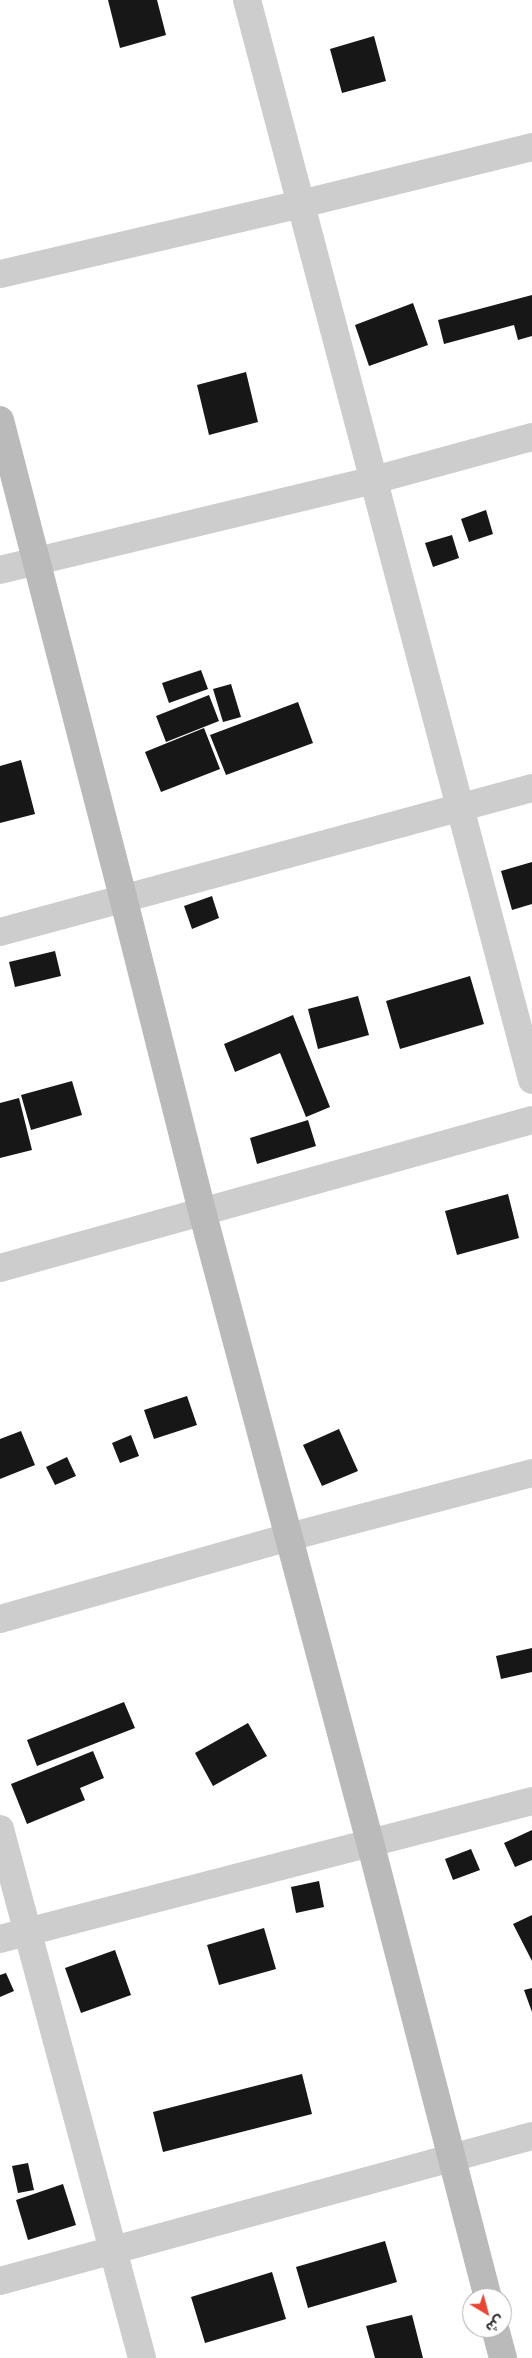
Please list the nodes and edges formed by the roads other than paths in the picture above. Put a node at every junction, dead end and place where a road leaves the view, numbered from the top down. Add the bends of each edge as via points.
1 (247, 0) edge
2 (532, 147) edge
3 (300, 204) junction
4 (0, 274) edge
5 (0, 420) edge
6 (532, 437) edge
7 (374, 480) junction
8 (36, 560) junction
9 (0, 570) edge
10 (532, 788) edge
11 (460, 807) junction
12 (124, 898) junction
13 (0, 932) edge
14 (532, 1080) edge
15 (532, 1120) edge
16 (202, 1211) junction
17 (0, 1268) edge
18 (532, 1473) edge
19 (289, 1537) junction
20 (0, 1619) edge
21 (532, 1801) edge
22 (0, 1829) edge
23 (370, 1842) junction
24 (27, 1932) junction
25 (0, 1939) edge
26 (532, 2136) edge
27 (452, 2157) junction
28 (113, 2250) junction
29 (0, 2281) edge
30 (485, 2288) edge
31 (498, 2338) edge
32 (142, 2358) edge
33 (503, 2358) edge

1 - 3 street
2 - 3 street
3 - 4 street
3 - 7 street
5 - 8 main road
6 - 7 street
7 - 8 street
7 - 11 street
8 - 9 street
8 - 12 main road
10 - 11 street
11 - 12 street
11 - 14 street
12 - 13 street
12 - 16 main road
15 - 16 street
16 - 17 street
16 - 19 main road
18 - 19 street
19 - 20 street
19 - 23 main road
21 - 23 street
22 - 24 street
23 - 24 street
23 - 27 main road
24 - 25 street
24 - 28 street
26 - 27 street
27 - 28 street
27 - 30 main road
28 - 29 street
28 - 32 street
31 - 33 main road

